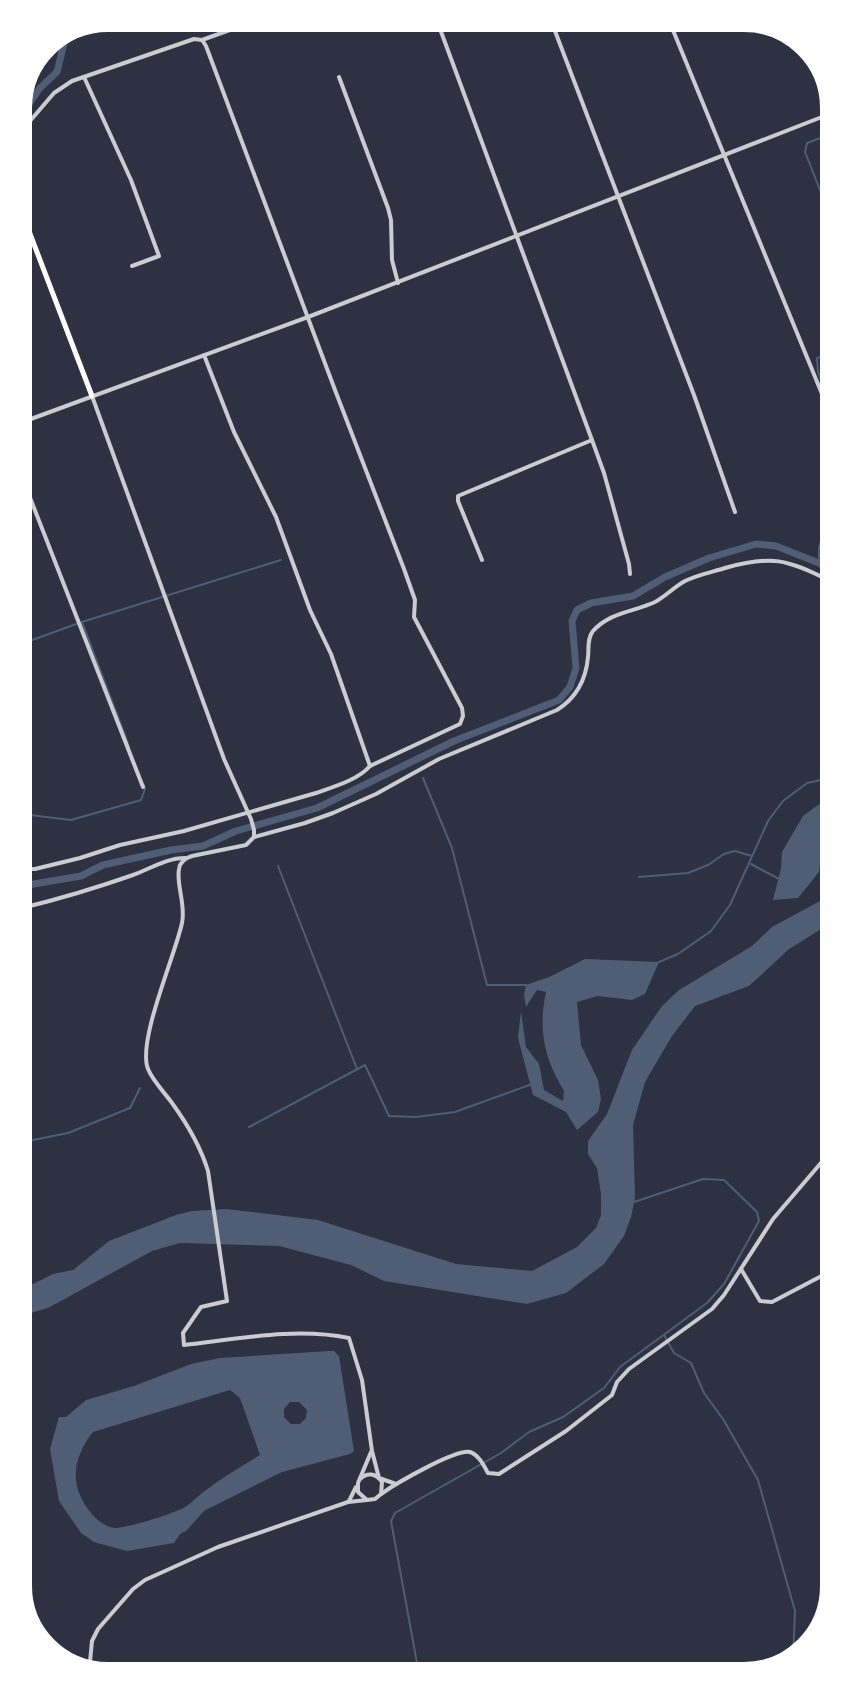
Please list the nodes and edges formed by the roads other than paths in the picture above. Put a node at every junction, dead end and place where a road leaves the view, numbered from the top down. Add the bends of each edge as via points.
1 (235, 28) edge
2 (440, 29) edge
3 (554, 29) edge
4 (672, 29) edge
5 (202, 40) junction
6 (84, 76) junction
7 (339, 77) dead end
8 (824, 116) edge
9 (29, 122) edge
10 (723, 154) junction
11 (617, 197) junction
12 (29, 231) edge
13 (516, 237) junction
14 (132, 266) dead end
15 (398, 282) junction
16 (309, 316) junction
17 (204, 355) junction
18 (92, 396) junction
19 (824, 399) edge
20 (29, 420) edge
21 (592, 440) junction
22 (29, 495) edge
23 (735, 512) dead end
24 (482, 560) dead end
25 (630, 574) dead end
26 (824, 578) edge
27 (370, 766) junction
28 (143, 787) dead end
29 (248, 812) junction
30 (254, 837) junction
31 (185, 858) junction
32 (28, 869) edge
33 (28, 906) edge
34 (824, 1159) edge
35 (741, 1269) junction
36 (824, 1275) edge
37 (372, 1451) junction
38 (379, 1478) junction
39 (359, 1481) junction
40 (396, 1484) junction
41 (381, 1494) junction
42 (367, 1500) junction
43 (348, 1502) junction
44 (90, 1664) edge

1 - 5 street
2 - 13 street
3 - 11 street
4 - 10 street
5 - 6 street via 194,39
5 - 16 street
6 - 9 street via 54,93
6 - 14 street via 159,256
7 - 15 street via 388,208
8 - 10 street
10 - 11 street
10 - 19 street
11 - 13 street
11 - 23 street
12 - 18 main road
13 - 15 street
13 - 21 street
15 - 16 street
16 - 17 street
16 - 27 street via 405,568 415,600 414,617 464,714 460,724
17 - 18 street
17 - 27 street via 234,432 276,517 310,610 331,654
18 - 20 street
18 - 29 street via 224,759
21 - 24 street via 458,496
21 - 25 street
22 - 28 street
26 - 30 street via 767,560 687,580 655,602 622,612 594,630 582,683 557,710 439,759 333,813
27 - 29 street via 327,789
29 - 30 street
29 - 32 street
30 - 31 street via 239,848
31 - 33 street via 164,861 89,890
31 - 37 street via 178,869 182,923 155,1009 146,1057 151,1075 195,1137 208,1171 227,1300 201,1307 183,1333 184,1345 308,1333 349,1338 362,1380
34 - 35 street via 773,1219
35 - 36 street via 760,1301 772,1302
35 - 40 street via 712,1309 629,1369 612,1395 566,1431 499,1474 488,1473 477,1456 457,1453
37 - 38 street
37 - 39 street
38 - 39 street via 367,1474
38 - 40 street
38 - 41 street
39 - 42 street via 360,1495
39 - 43 street
40 - 41 street
41 - 42 street
42 - 43 street
43 - 44 street via 218,1547 145,1580 98,1629 92,1641

